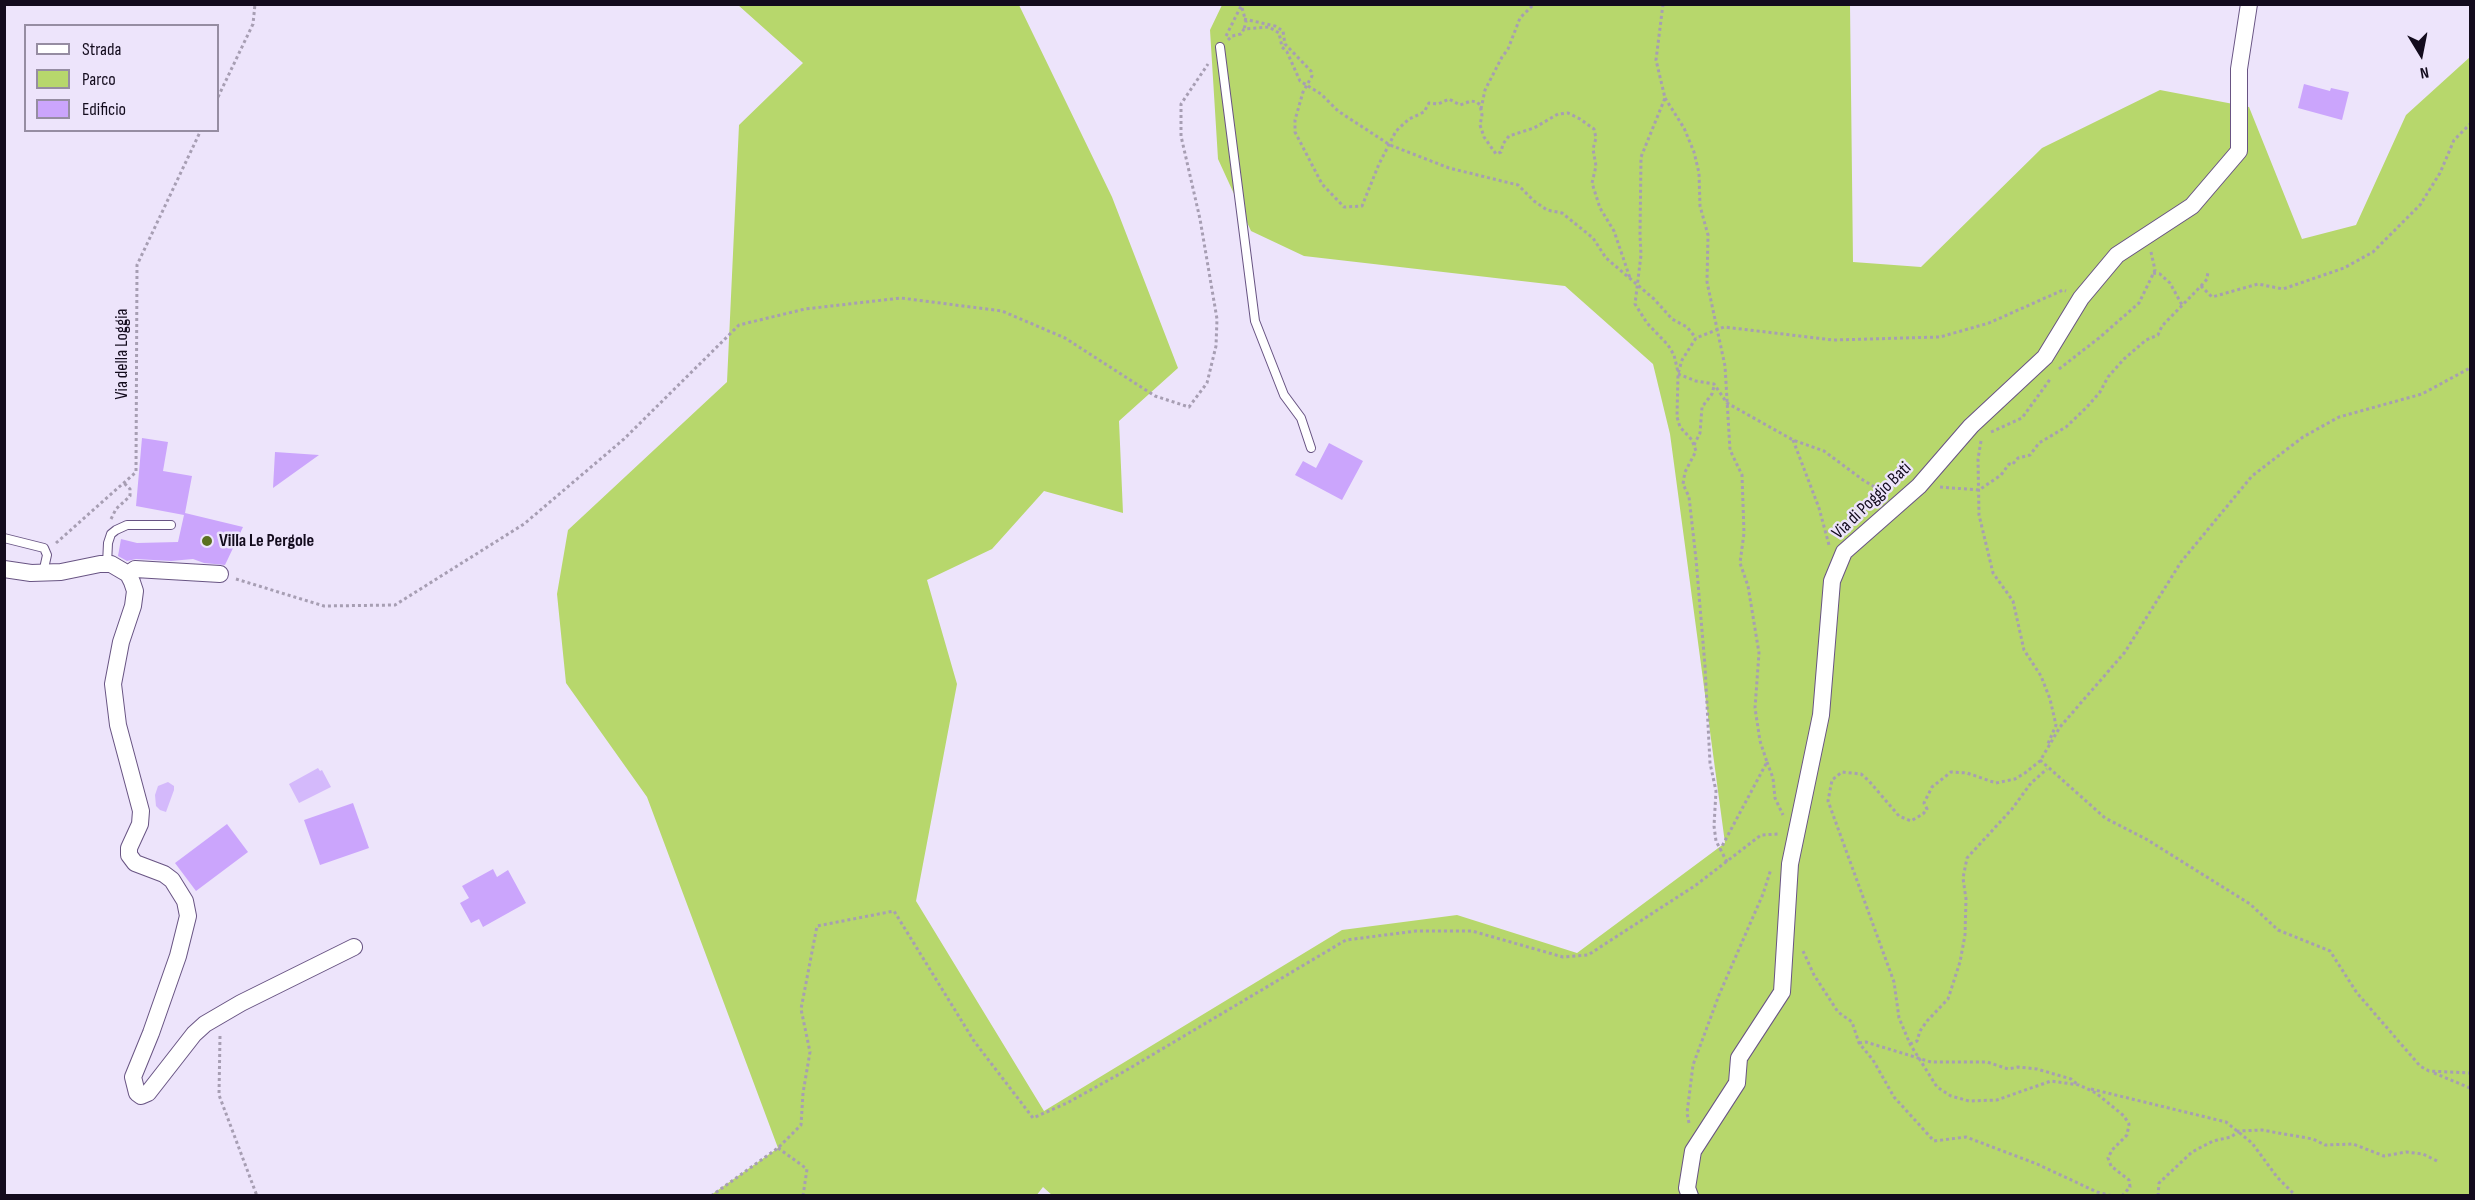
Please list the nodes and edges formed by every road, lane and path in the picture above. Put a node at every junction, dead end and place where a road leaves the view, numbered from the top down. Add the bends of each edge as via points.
1 (255, 4) edge
2 (1242, 4) edge
3 (1534, 4) edge
4 (1663, 4) edge
5 (2249, 4) edge
6 (1244, 19) junction
7 (1244, 29) junction
8 (1220, 47) junction
9 (1307, 86) junction
10 (219, 95) edge
11 (1665, 98) junction
12 (1481, 110) junction
13 (2470, 124) edge
14 (200, 132) edge
15 (1390, 145) junction
16 (2147, 235) junction
17 (2208, 271) dead end
18 (2153, 273) junction
19 (1630, 278) junction
20 (1638, 286) junction
21 (2201, 286) junction
22 (2081, 298) junction
23 (2183, 305) junction
24 (1717, 330) junction
25 (1696, 338) junction
26 (2470, 368) edge
27 (1678, 374) junction
28 (1714, 384) junction
29 (1727, 403) junction
30 (1793, 440) junction
31 (1694, 445) junction
32 (1311, 448) dead end
33 (124, 483) junction
34 (1979, 490) junction
35 (1913, 491) junction
36 (171, 525) dead end
37 (114, 531) junction
38 (4, 538) edge
39 (45, 551) junction
40 (108, 564) junction
41 (4, 569) edge
42 (1837, 569) junction
43 (43, 573) junction
44 (128, 574) junction
45 (220, 574) joint
46 (2040, 761) junction
47 (1767, 762) junction
48 (2048, 768) junction
49 (1789, 836) junction
50 (1720, 850) junction
51 (1728, 862) junction
52 (1773, 864) dead end
53 (1786, 930) junction
54 (354, 947) dead end
55 (220, 1015) junction
56 (1859, 1043) junction
57 (1910, 1044) junction
58 (1920, 1059) junction
59 (2429, 1071) junction
60 (2470, 1073) edge
61 (2079, 1085) junction
62 (2087, 1088) junction
63 (2470, 1088) edge
64 (2239, 1131) junction
65 (778, 1148) junction
66 (1693, 1152) junction
67 (2437, 1161) dead end
68 (257, 1196) edge
69 (711, 1196) edge
70 (803, 1196) edge
71 (1690, 1196) edge
72 (2113, 1196) edge
73 (2122, 1196) edge
74 (2158, 1196) edge
75 (2296, 1196) edge

1 - 10 path via 253,24
2 - 6 path
2 - 8 path
3 - 12 path via 1520,18 1485,90
4 - 11 path via 1656,60
5 - 16 street, Via di Poggio Bati via 2239,69 2239,151 2192,206
6 - 7 path
6 - 9 path via 1275,26 1283,32 1285,44 1311,71
7 - 8 path
7 - 9 path via 1269,27 1279,33 1294,71
8 - 32 lane via 1255,321 1284,395 1301,418
8 - 45 path via 1180,104 1181,135 1217,319 1216,346 1207,383 1189,407 1155,396 1065,338 1002,311 902,298 805,309 739,325 624,439 524,525 395,605 324,606
9 - 15 path
9 - 15 path via 1295,120 1295,132 1322,184 1344,207 1362,206
11 - 20 path via 1641,157
11 - 24 path via 1684,128 1699,173 1700,206 1708,234 1707,282
12 - 15 path via 1472,101 1460,105 1449,99 1429,103 1424,112 1400,126
12 - 19 path via 1482,132 1496,154 1509,136 1534,129 1564,112 1594,129 1593,183
13 - 21 path via 2454,140 2420,205 2373,252 2344,268 2283,289 2258,284 2212,297
14 - 33 path, Via della Loggia via 137,265 136,472
15 - 19 path via 1449,168 1518,185 1546,210 1562,213 1593,238 1606,258
16 - 18 path
16 - 22 street, Via di Poggio Bati via 2117,255
17 - 21 path via 2208,279
18 - 23 path via 2170,283
18 - 34 path via 2139,303 2054,373 2022,418 1981,437
19 - 20 path
20 - 25 path
20 - 27 path via 1635,304 1668,345
21 - 23 path
22 - 24 path via 2063,290 1989,323 1940,337 1833,340 1724,327
22 - 35 street, Via di Poggio Bati via 2045,357 1971,426
23 - 34 path via 2158,335 2124,359 2100,392 2066,427 2039,443 2030,455 2009,464 2001,475
24 - 25 path
24 - 29 path via 1725,366
25 - 27 path
26 - 46 path via 2422,394 2339,417 2303,436 2252,476 2181,562 2125,652 2060,727
27 - 28 path
27 - 31 path via 1677,417
28 - 29 path
28 - 31 path via 1702,407 1700,433
29 - 30 path
29 - 47 path via 1730,450 1742,475 1744,533 1740,563 1748,586 1759,653 1755,708
30 - 35 path via 1830,454 1878,489
30 - 42 path
31 - 50 path via 1696,451 1683,484 1689,497 1710,763 1716,791 1714,826
33 - 37 path via 130,496 111,517
33 - 39 path, Via della Loggia
34 - 35 path
34 - 46 path via 1979,514 1993,573 2013,601 2024,650 2041,676 2056,725
35 - 42 street, Via di Poggio Bati via 1844,552
36 - 37 lane via 127,525
37 - 40 lane via 108,543
38 - 39 lane via 37,545
39 - 43 lane
40 - 43 street
40 - 44 street
41 - 43 street
42 - 49 street, Via di Poggio Bati via 1832,581 1821,715
44 - 45 street via 135,569
44 - 55 street via 135,591 133,606 113,684 118,725 141,811 129,855 135,863 172,880 185,901 188,916 152,1033 133,1077 137,1093 148,1093 194,1034
46 - 48 path
46 - 57 path via 2006,782 1951,772 1932,787 1924,802 1927,809 1911,821 1899,816 1861,774 1842,772 1832,780 1828,801 1894,982 1899,1018
47 - 49 path via 1774,798
47 - 50 path
48 - 57 path via 1966,858 1966,926 1960,962 1948,999 1927,1021 1917,1041
48 - 59 path via 2105,818 2250,904 2278,930 2330,951 2357,993 2420,1066
49 - 51 path via 1761,835
49 - 53 street, Via di Poggio Bati
50 - 51 path
51 - 65 path via 1588,955 1563,957 1472,931 1416,931 1346,940 1125,1071 1033,1118 974,1041 894,911 817,926 801,1009 810,1052 801,1125
52 - 66 path via 1694,1065 1687,1113
53 - 56 path via 1803,951 1838,1012 1852,1022
53 - 66 street, Via di Poggio Bati via 1782,992 1738,1058 1737,1083
54 - 55 street
55 - 68 path via 224,1021 218,1052 219,1095
56 - 58 path
56 - 72 path via 1894,1097 1934,1141 1966,1137
57 - 58 path
58 - 61 path via 2037,1069
58 - 61 path via 1937,1087 1969,1101 1997,1100 2051,1081
59 - 60 path
59 - 63 path
61 - 62 path
62 - 64 path via 2226,1122
62 - 73 path via 2124,1116 2128,1124 2127,1135 2108,1158 2111,1166 2129,1180 2130,1187
64 - 67 path via 2273,1132 2325,1145 2353,1144 2384,1156 2423,1154
64 - 74 path via 2192,1152 2159,1183
64 - 75 path
65 - 69 path
65 - 70 path via 807,1169
66 - 71 street, Via di Poggio Bati via 1687,1188

